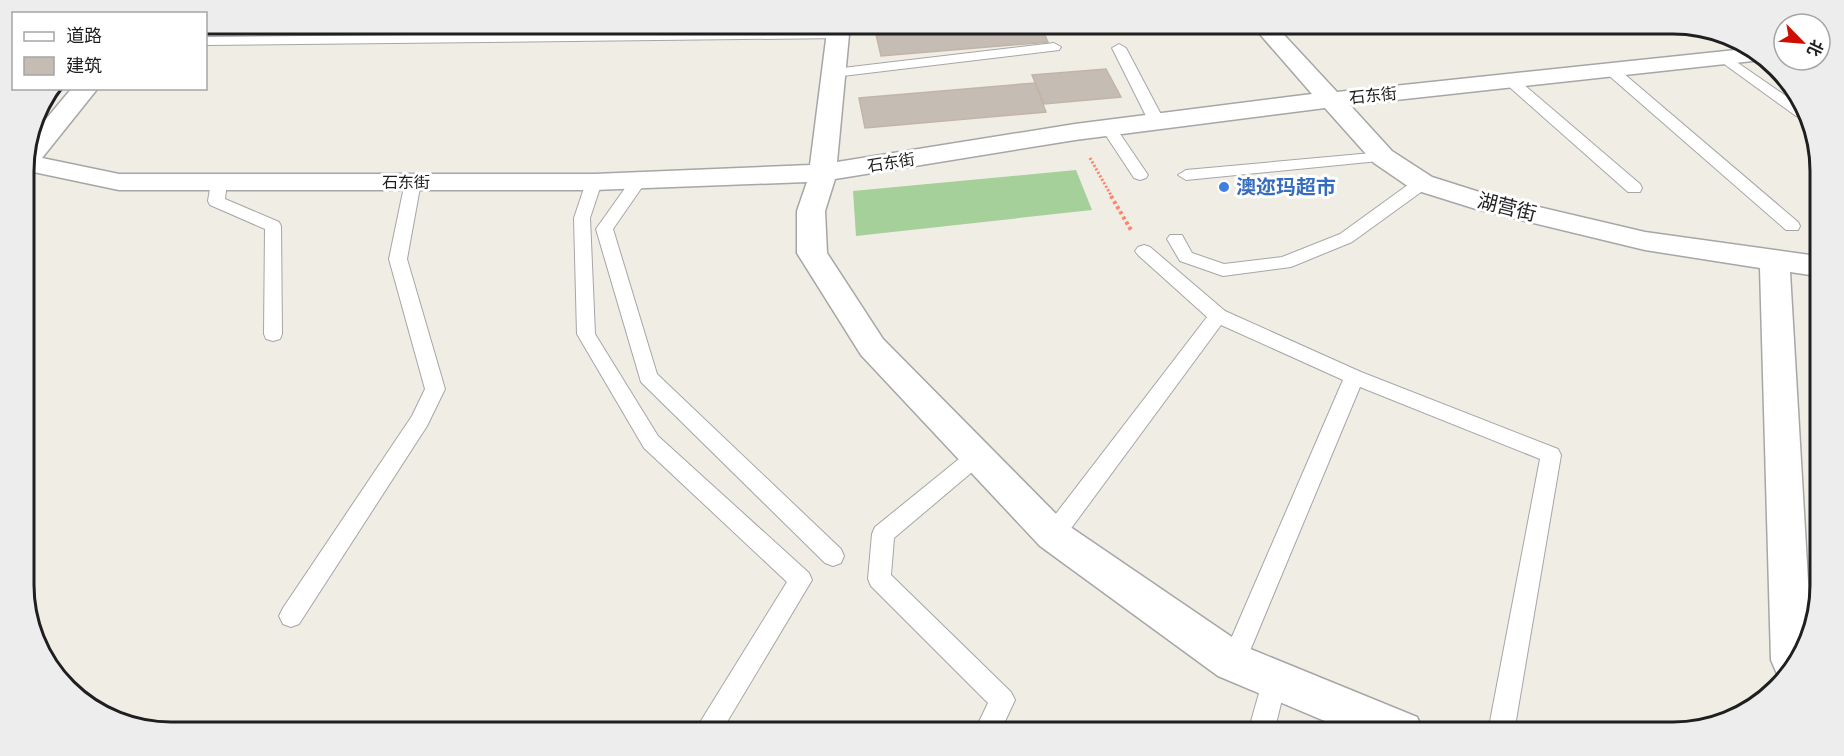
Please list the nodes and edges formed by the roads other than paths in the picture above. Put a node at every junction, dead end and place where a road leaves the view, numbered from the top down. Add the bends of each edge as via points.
1 (575, 34) edge
2 (838, 34) edge
3 (1271, 34) edge
4 (207, 41) edge
5 (1054, 47) dead end
6 (1119, 48) dead end
7 (1745, 56) edge
8 (1725, 58) junction
9 (1611, 70) junction
10 (834, 74) junction
11 (1511, 81) junction
12 (84, 90) edge
13 (1330, 100) junction
14 (1792, 106) edge
15 (1157, 122) junction
16 (1109, 128) junction
17 (37, 147) edge
18 (1383, 157) junction
19 (35, 164) edge
20 (823, 173) junction
21 (1140, 175) dead end
22 (1186, 175) dead end
23 (639, 180) junction
24 (219, 182) junction
25 (414, 182) junction
26 (594, 182) junction
27 (1422, 183) junction
28 (1634, 188) dead end
29 (1792, 226) dead end
30 (1176, 239) dead end
31 (1144, 251) road end
32 (1775, 260) junction
33 (1810, 265) edge
34 (1218, 316) junction
35 (273, 334) dead end
36 (1354, 377) junction
37 (977, 456) junction
38 (1053, 535) junction
39 (833, 556) dead end
40 (291, 616) dead end
41 (1792, 652) edge
42 (1233, 662) junction
43 (1275, 679) junction
44 (992, 721) edge
45 (1265, 721) edge
46 (1376, 721) edge
47 (1503, 721) edge
48 (713, 722) edge

1 - 4 lane
2 - 10 street
3 - 13 street, 湖营街
5 - 10 lane
6 - 15 lane
7 - 8 street, 石东街
8 - 9 street, 石东街
8 - 14 lane
9 - 11 street, 石东街
9 - 29 lane
10 - 20 street
11 - 13 street, 石东街
11 - 28 lane
12 - 17 street
13 - 15 street, 石东街
13 - 18 street, 湖营街
15 - 16 street, 石东街
16 - 20 street, 石东街
16 - 21 lane
18 - 22 lane
18 - 27 street, 湖营街
19 - 24 street, 石东街 via 119,182
20 - 23 street, 石东街
20 - 37 street via 811,211 813,253 872,347
23 - 26 street, 石东街
23 - 39 lane via 604,229 648,376
24 - 25 street, 石东街
24 - 35 lane via 216,201 273,226
25 - 26 street, 石东街
25 - 40 lane via 398,259 435,388 420,420
26 - 48 lane via 582,218 586,334 651,442 801,580
27 - 30 lane via 1346,238 1285,263 1223,270 1186,256
27 - 32 street, 湖营街 via 1486,203 1645,241
31 - 34 lane
32 - 33 street, 湖营街
32 - 41 street
34 - 36 lane
34 - 38 lane
36 - 42 lane
36 - 47 lane via 1551,455
37 - 38 street
37 - 44 lane via 884,534 879,579 1002,700
38 - 42 street
42 - 43 street
43 - 45 lane
43 - 46 street

